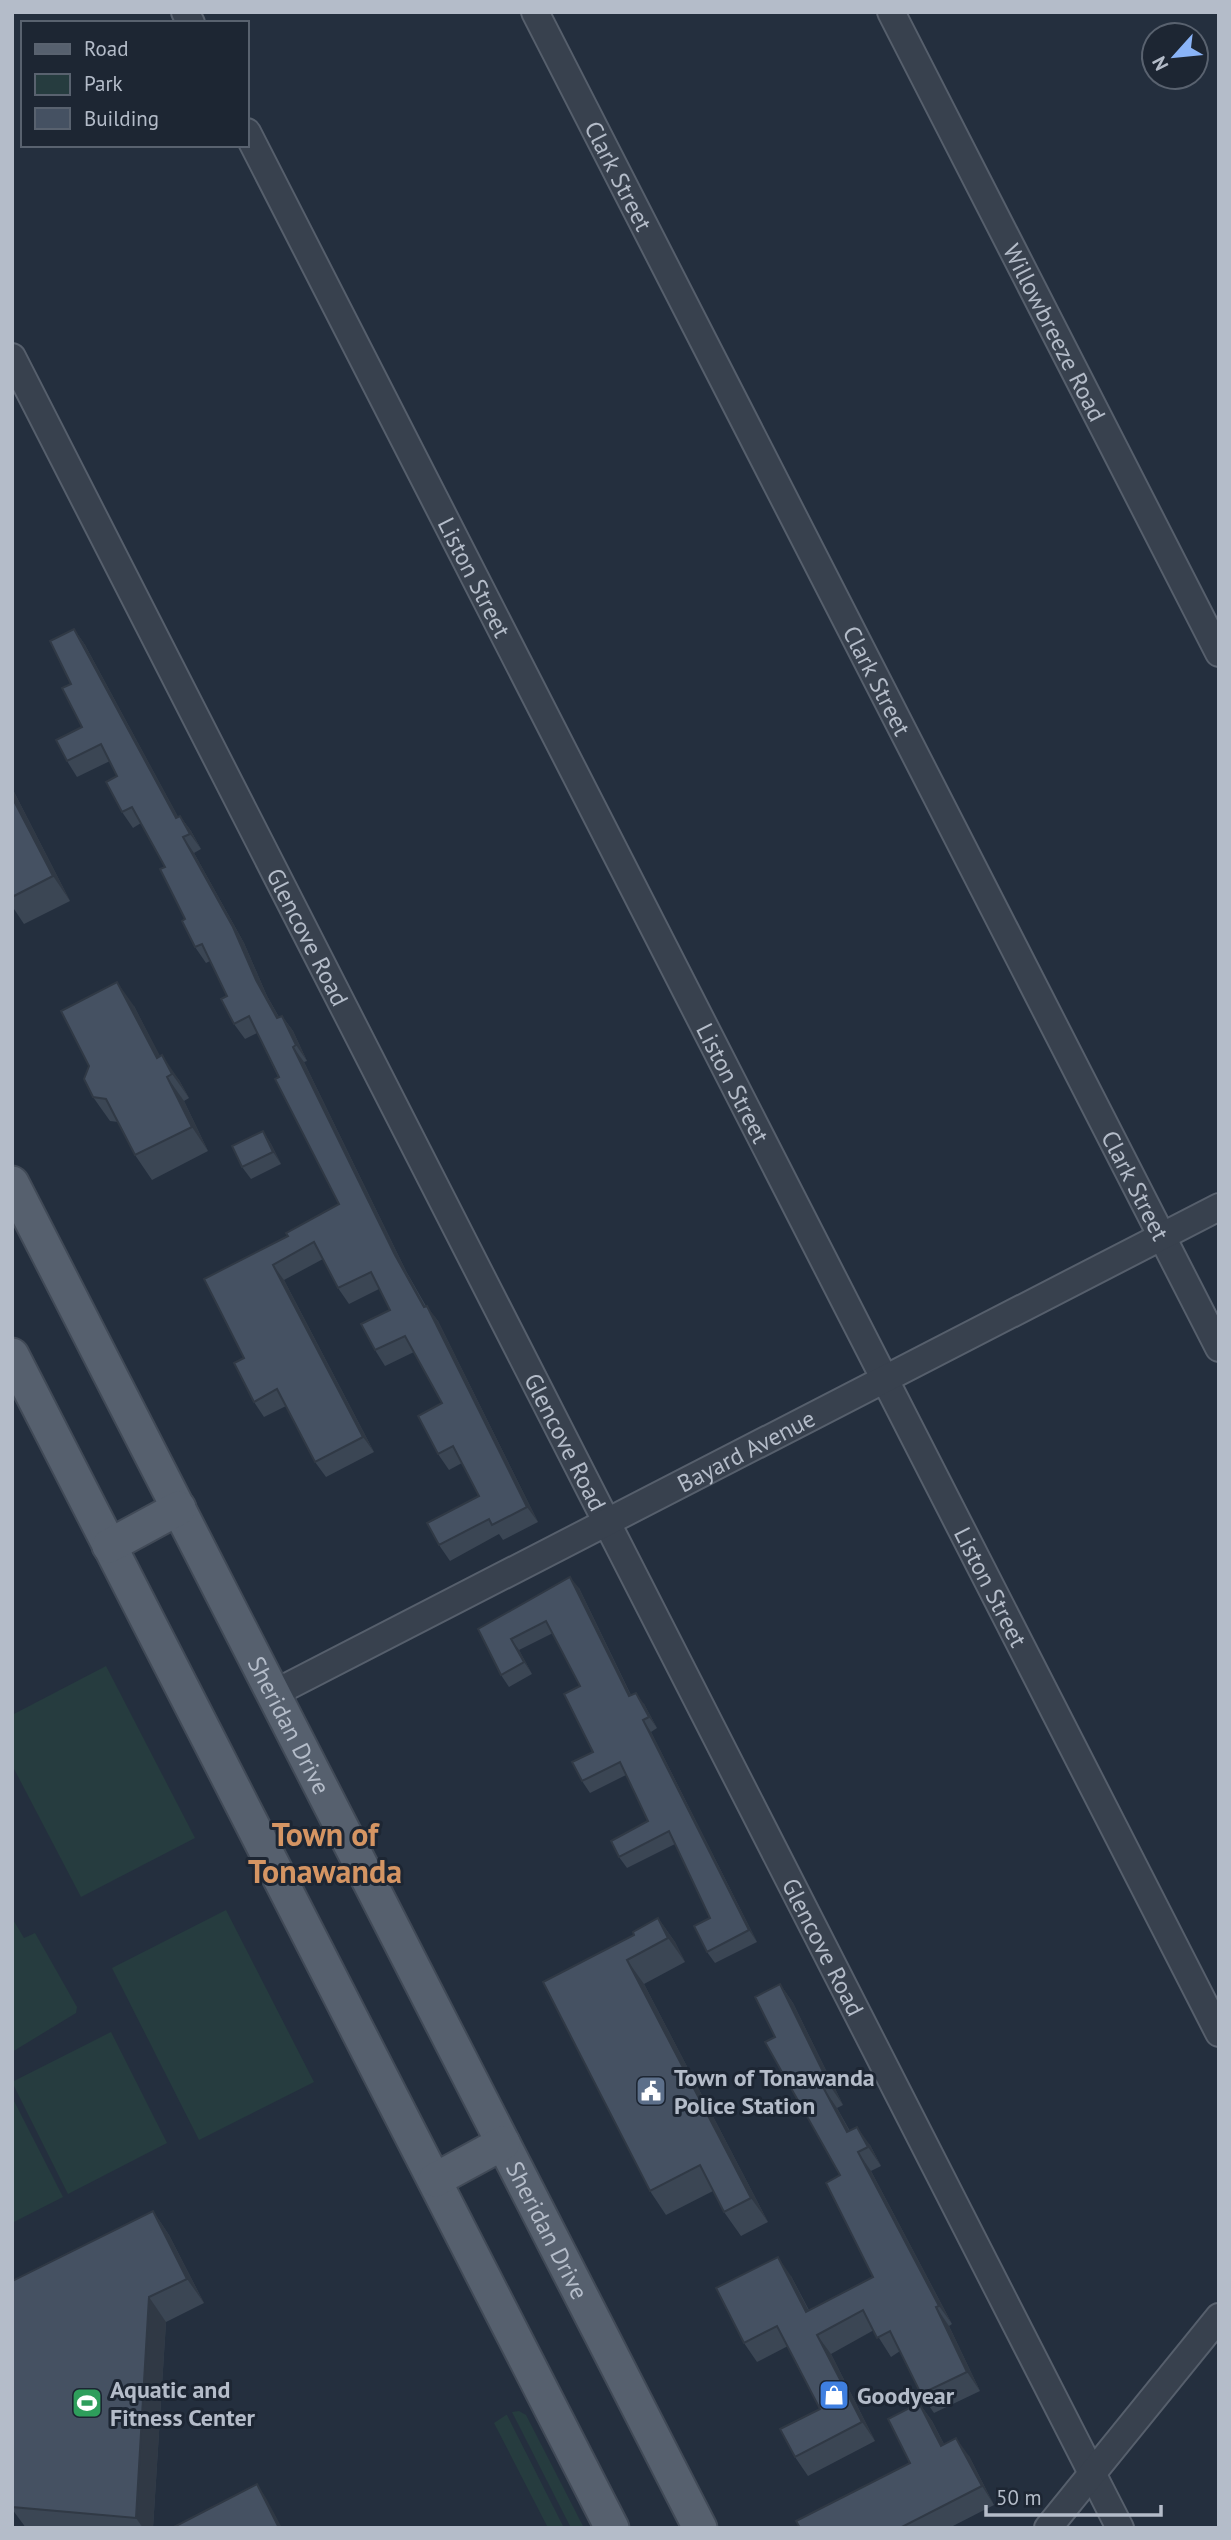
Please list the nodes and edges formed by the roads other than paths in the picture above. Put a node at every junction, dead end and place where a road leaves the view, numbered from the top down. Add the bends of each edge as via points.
1 (535, 12) edge
2 (891, 12) edge
3 (248, 134) edge
4 (12, 357) edge
5 (1219, 653) edge
6 (12, 1184) edge
7 (1219, 1207) edge
8 (1162, 1237) junction
9 (1219, 1348) edge
10 (12, 1355) edge
11 (885, 1379) junction
12 (179, 1508) junction
13 (608, 1521) junction
14 (109, 1546) junction
15 (274, 1694) junction
16 (1219, 2033) edge
17 (503, 2143) junction
18 (435, 2180) junction
19 (1219, 2317) edge
20 (1092, 2475) junction
21 (612, 2528) edge
22 (700, 2528) edge
23 (1048, 2528) edge
24 (1120, 2528) edge

1 - 8 street, Clark Street
2 - 5 street, Willowbreeze Road
3 - 11 street, Liston Street
4 - 13 street, Glencove Road
6 - 12 main road, Sheridan Drive
7 - 8 street, Bayard Avenue
8 - 9 street, Clark Street
8 - 11 street, Bayard Avenue
10 - 14 main road
11 - 13 street, Bayard Avenue
11 - 16 street, Liston Street
12 - 14 main road
12 - 15 main road, Sheridan Drive
13 - 15 street, Bayard Avenue
13 - 20 street, Glencove Road
14 - 18 main road
15 - 17 main road, Sheridan Drive
17 - 18 main road
17 - 22 main road, Sheridan Drive
18 - 21 main road
19 - 20 street
20 - 23 street
20 - 24 street, Glencove Road

